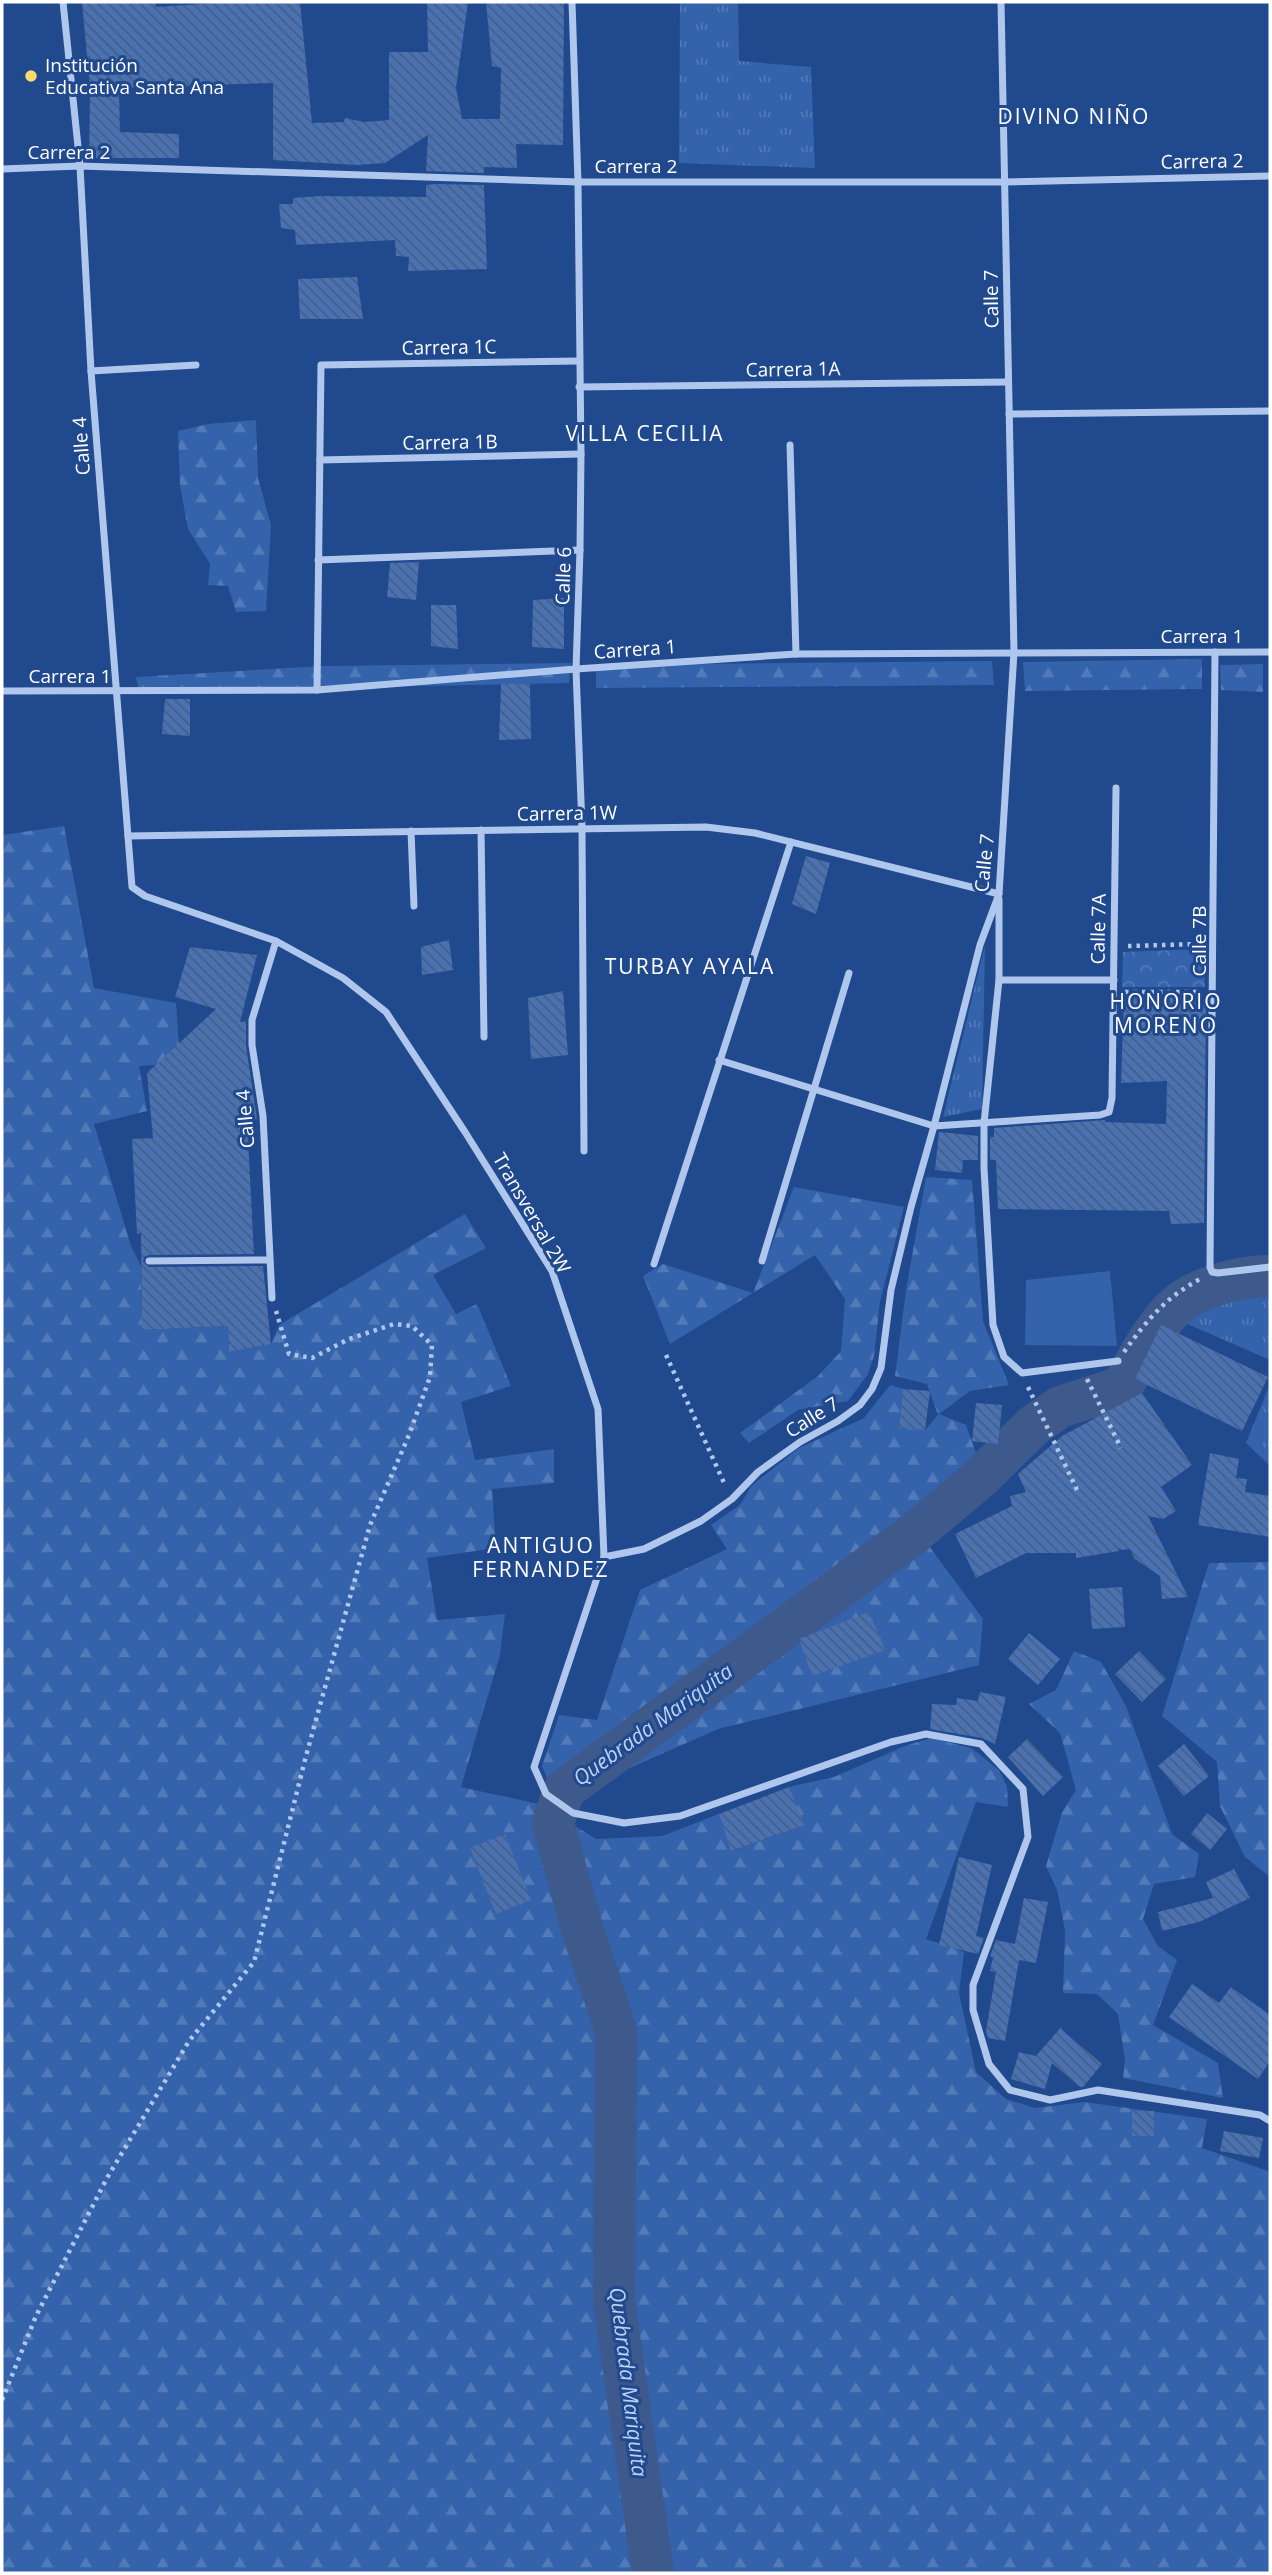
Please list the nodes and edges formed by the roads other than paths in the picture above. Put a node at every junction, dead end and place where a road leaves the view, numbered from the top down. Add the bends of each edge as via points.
1 (63, 2) edge
2 (572, 2) edge
3 (1001, 2) edge
4 (80, 166) junction
5 (2, 169) edge
6 (1270, 176) edge
7 (578, 182) junction
8 (1004, 182) junction
9 (579, 361) junction
10 (196, 365) dead end
11 (91, 371) junction
12 (1008, 382) junction
13 (579, 387) junction
14 (1270, 411) edge
15 (1009, 414) junction
16 (790, 445) dead end
17 (581, 454) junction
18 (320, 460) junction
19 (580, 550) junction
20 (318, 560) junction
21 (1014, 652) junction
22 (1215, 652) junction
23 (1270, 652) edge
24 (796, 654) junction
25 (576, 669) junction
26 (317, 690) junction
27 (2, 691) edge
28 (116, 692) junction
29 (1116, 788) dead end
30 (582, 828) junction
31 (481, 830) junction
32 (411, 831) junction
33 (128, 836) junction
34 (791, 842) junction
35 (132, 887) joint
36 (999, 894) junction
37 (414, 906) dead end
38 (276, 942) junction
39 (849, 973) dead end
40 (999, 980) junction
41 (1114, 980) junction
42 (484, 1037) dead end
43 (719, 1060) junction
44 (815, 1090) junction
45 (984, 1123) junction
46 (934, 1126) junction
47 (584, 1151) dead end
48 (268, 1260) junction
49 (149, 1261) dead end
50 (762, 1261) dead end
51 (654, 1264) dead end
52 (1270, 1267) edge
53 (272, 1298) road end
54 (1118, 1361) road end
55 (604, 1557) junction
56 (1270, 2121) edge

1 - 4 street, Calle 4
2 - 7 street, Calle 6
3 - 8 street, Calle 7
4 - 5 street, Carrera 2
4 - 7 street, Carrera 2
4 - 11 street, Calle 4
6 - 8 street, Carrera 2
7 - 8 street, Carrera 2
7 - 9 street, Calle 6
8 - 12 street, Calle 7
9 - 13 street, Calle 6
9 - 18 street, Carrera 1C via 321,365
10 - 11 street
11 - 28 street, Calle 4
12 - 13 street, Carrera 1A
12 - 15 street, Calle 7
13 - 17 street, Calle 6
14 - 15 street
15 - 21 street, Calle 7
16 - 24 street
17 - 18 street, Carrera 1B
17 - 19 street, Calle 6
18 - 20 street
19 - 20 street
19 - 25 street, Calle 6
20 - 26 street
21 - 22 street, Carrera 1
21 - 24 street, Carrera 1
21 - 36 street, Calle 7
22 - 23 street, Carrera 1
22 - 52 street, Calle 7B via 1210,1267 1212,1272
24 - 25 street, Carrera 1
25 - 26 street, Carrera 1
25 - 30 street, Calle 6
26 - 28 street, Carrera 1
27 - 28 street, Carrera 1
28 - 33 street, Calle 4
29 - 41 street, Calle 7A
30 - 31 street, Carrera 1W
30 - 34 street, Carrera 1W via 706,827
30 - 47 street, Calle 6
31 - 32 street, Carrera 1W
31 - 42 street
32 - 33 street, Carrera 1W
32 - 37 street
33 - 35 street, Calle 4
34 - 36 street, Carrera 1W
34 - 43 street
35 - 38 street, Transversal 2W via 145,896
36 - 40 street
36 - 46 street, Calle 7 via 980,945
38 - 48 street, Calle 4 via 252,1020 263,1116
38 - 55 street, Transversal 2W via 342,978 386,1012 551,1271 598,1409
39 - 44 street
40 - 41 street
40 - 45 street
41 - 45 street, Calle 7A via 1110,1112
43 - 44 street
43 - 51 street
44 - 46 street
44 - 50 street
45 - 46 street
45 - 54 street via 993,1325 1004,1357 1022,1373
46 - 55 street, Calle 7 via 891,1290 881,1368 860,1405 758,1472 732,1499 701,1521 644,1549
48 - 49 street
48 - 53 street, Calle 4
55 - 56 street, Transversal 2W via 534,1768 546,1794 573,1813 624,1823 680,1816 926,1734 981,1744 1023,1789 1028,1837 973,1985 973,2010 989,2064 1010,2090 1050,2100 1098,2090 1260,2115

